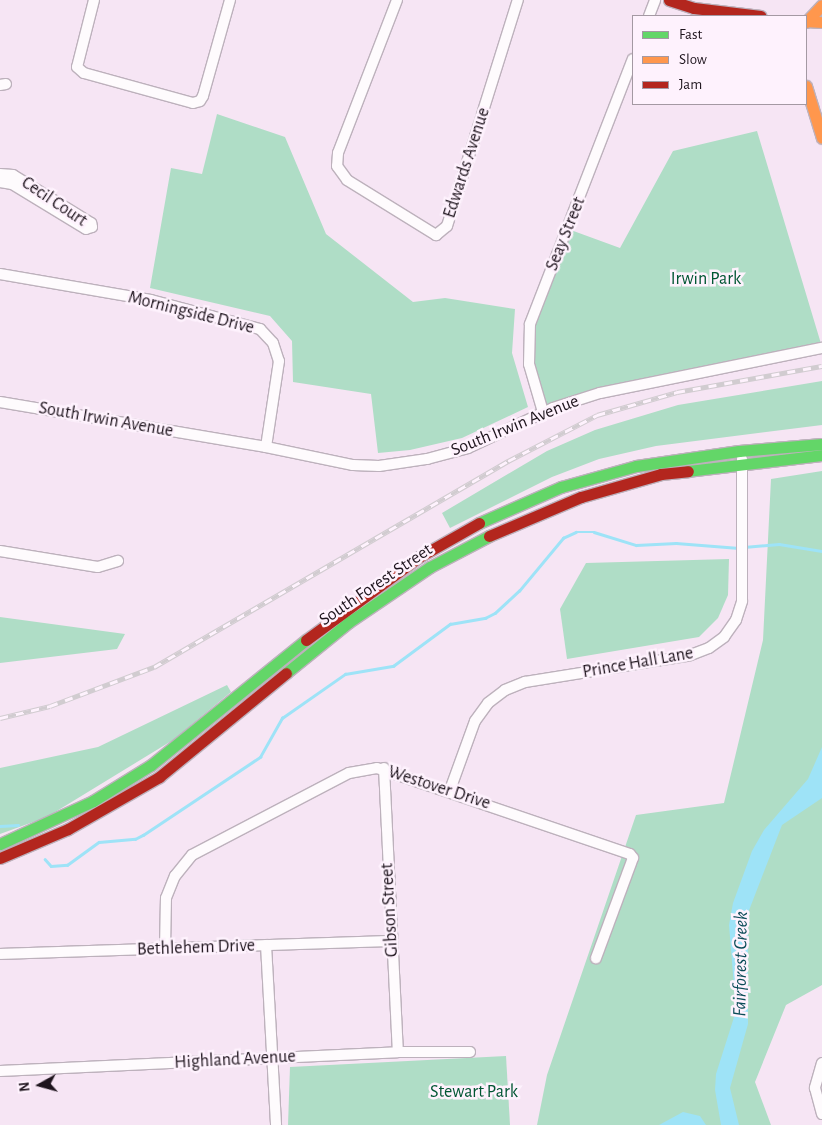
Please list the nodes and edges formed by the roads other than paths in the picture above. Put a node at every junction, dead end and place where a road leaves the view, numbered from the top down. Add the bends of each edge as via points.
1 (94, 0) edge
2 (230, 0) edge
3 (398, 0) edge
4 (518, 0) edge
5 (656, 0) edge
6 (669, 0) edge
7 (822, 5) edge
8 (649, 15) edge
9 (754, 15) edge
10 (807, 21) edge
11 (807, 22) edge
12 (822, 22) edge
13 (632, 62) edge
14 (807, 89) edge
15 (822, 138) edge
16 (4, 178) edge
17 (0, 274) edge
18 (822, 348) edge
19 (0, 402) edge
20 (543, 412) junction
21 (822, 444) edge
22 (266, 447) junction
23 (739, 451) junction
24 (822, 455) edge
25 (744, 464) junction
26 (0, 551) edge
27 (118, 561) dead end
28 (384, 768) junction
29 (450, 790) junction
30 (0, 844) edge
31 (0, 858) edge
32 (392, 941) junction
33 (266, 945) junction
34 (165, 948) junction
35 (0, 954) edge
36 (596, 958) dead end
37 (398, 1052) junction
38 (470, 1052) dead end
39 (274, 1058) junction
40 (822, 1063) edge
41 (0, 1071) edge
42 (822, 1114) edge
43 (276, 1125) edge

1 - 2 street via 77,67 84,72 193,103 203,96
3 - 4 street, Edwards Avenue via 338,153 337,166 347,180 436,234 447,226
5 - 8 street
6 - 9 street via 694,8
7 - 10 street
11 - 12 street
13 - 20 street, Seay Street via 530,324 529,364
14 - 15 street
16 - 16 street, Cecil Court via 86,229 92,227 91,223
17 - 22 street, Morningside Drive via 151,300 260,329 273,343 279,361
18 - 20 street, South Irwin Avenue via 608,391
19 - 22 street, South Irwin Avenue
20 - 22 street, South Irwin Avenue via 468,448 410,463 353,465
21 - 23 street, South Forest Street
23 - 25 street, Prince Hall Lane
23 - 30 street, South Forest Street via 675,458 598,475 524,501 462,532 336,614 151,765 85,805
24 - 25 street, South Forest Street
25 - 29 street, Prince Hall Lane via 740,611 730,629 716,644 688,656 525,682 505,690 488,703 475,721
25 - 31 street, South Forest Street via 661,474 621,484 542,511 466,546 349,622 159,777 68,829
26 - 27 street via 98,567
28 - 29 street, Westover Drive
28 - 32 street, Gibson Street
28 - 34 street, Westover Drive via 349,773 192,855 175,876 168,893
29 - 36 street, Westover Drive via 633,858
32 - 33 street, Bethlehem Drive
32 - 37 street, Gibson Street
33 - 34 street, Bethlehem Drive
33 - 39 street
34 - 35 street, Bethlehem Drive
37 - 38 street, Highland Avenue
37 - 39 street, Highland Avenue
39 - 41 street, Highland Avenue
39 - 43 street
40 - 42 street via 815,1088

